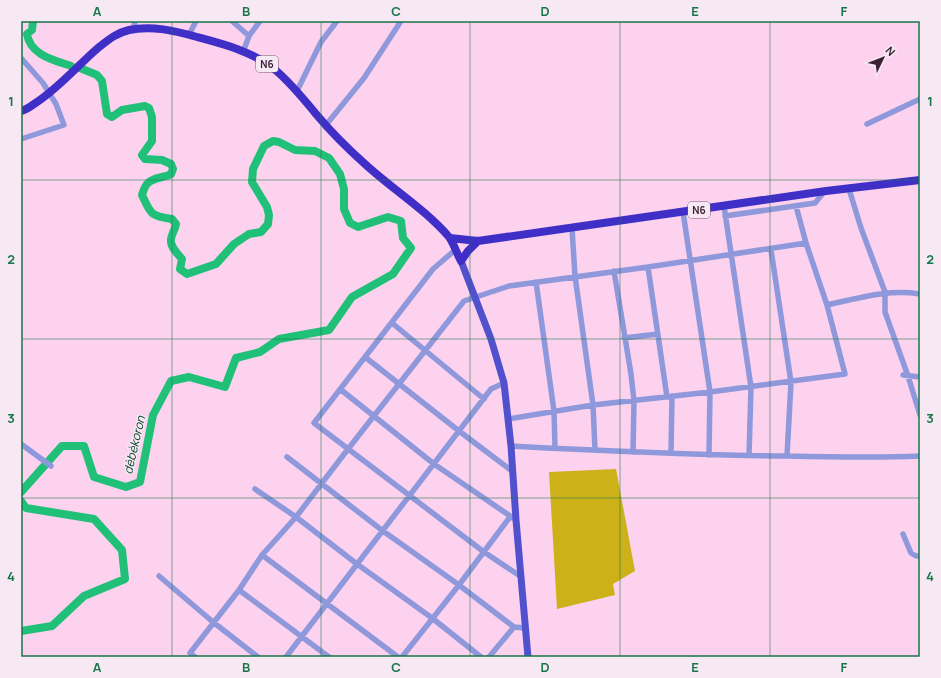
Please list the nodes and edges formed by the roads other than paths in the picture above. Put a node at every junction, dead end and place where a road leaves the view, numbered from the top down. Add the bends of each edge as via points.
1 (135, 21) edge
2 (196, 21) edge
3 (232, 21) edge
4 (260, 21) edge
5 (337, 21) edge
6 (401, 21) edge
7 (133, 30) junction
8 (189, 35) junction
9 (249, 36) junction
10 (243, 52) junction
11 (21, 58) edge
12 (297, 91) junction
13 (49, 93) junction
14 (920, 99) edge
15 (21, 111) edge
16 (867, 124) dead end
17 (326, 125) junction
18 (21, 139) edge
19 (920, 180) edge
20 (849, 189) junction
21 (826, 191) junction
22 (724, 206) junction
23 (796, 206) junction
24 (683, 212) junction
25 (725, 216) junction
26 (572, 228) junction
27 (450, 238) junction
28 (478, 241) junction
29 (806, 244) junction
30 (455, 250) junction
31 (771, 250) junction
32 (731, 255) junction
33 (461, 261) junction
34 (690, 261) junction
35 (648, 267) junction
36 (614, 271) junction
37 (576, 276) junction
38 (536, 282) junction
39 (885, 292) junction
40 (920, 294) edge
41 (475, 297) junction
42 (827, 305) junction
43 (392, 323) junction
44 (658, 334) junction
45 (624, 338) junction
46 (425, 351) junction
47 (365, 357) junction
48 (906, 376) junction
49 (920, 377) edge
50 (791, 382) junction
51 (504, 383) junction
52 (398, 385) junction
53 (752, 387) junction
54 (340, 389) junction
55 (710, 392) junction
56 (670, 397) junction
57 (484, 399) junction
58 (634, 401) junction
59 (593, 405) junction
60 (554, 411) junction
61 (920, 415) edge
62 (373, 416) junction
63 (508, 419) junction
64 (459, 431) junction
65 (21, 444) edge
66 (511, 446) junction
67 (555, 448) junction
68 (348, 449) junction
69 (594, 450) junction
70 (633, 452) junction
71 (671, 454) junction
72 (709, 455) junction
73 (287, 456) dead end
74 (749, 456) junction
75 (787, 456) junction
76 (920, 456) edge
77 (434, 464) junction
78 (51, 466) dead end
79 (512, 471) junction
80 (322, 484) junction
81 (254, 489) dead end
82 (410, 495) junction
83 (296, 517) junction
84 (513, 518) junction
85 (383, 531) junction
86 (903, 534) dead end
87 (484, 552) junction
88 (262, 556) junction
89 (920, 556) edge
90 (357, 564) junction
91 (159, 576) dead end
92 (520, 576) junction
93 (458, 585) junction
94 (239, 590) junction
95 (327, 603) junction
96 (432, 618) junction
97 (213, 622) junction
98 (514, 627) junction
99 (525, 628) junction
100 (301, 636) junction
101 (195, 657) edge
102 (258, 657) edge
103 (286, 657) edge
104 (329, 657) edge
105 (398, 657) edge
106 (402, 657) edge
107 (481, 657) edge
108 (489, 657) edge
109 (528, 657) edge

1 - 7 street
2 - 8 street
3 - 9 street
4 - 9 street
5 - 12 street via 321,42
6 - 17 street via 364,78
7 - 8 highway, N6 via 152,28
7 - 13 highway, N6 via 112,37
8 - 10 highway, N6
9 - 10 street
10 - 12 highway, N6 via 272,67
11 - 13 street
12 - 17 highway, N6
13 - 15 highway, N6
13 - 18 street via 64,125
14 - 16 street
17 - 27 highway, N6 via 363,163 414,204
19 - 20 highway, N6
20 - 21 highway, N6
20 - 39 street
21 - 22 highway, N6
21 - 23 street via 815,203
22 - 24 highway, N6
22 - 25 street
23 - 25 street
23 - 29 street
24 - 26 highway, N6
24 - 34 street
25 - 32 street
26 - 28 highway, N6
26 - 37 street
27 - 28 highway, N6
27 - 30 highway, N6
28 - 33 highway
29 - 31 street
29 - 42 street
30 - 33 highway, N6
30 - 43 street via 433,269
31 - 32 street
31 - 50 street
32 - 34 street
32 - 53 street
33 - 41 main road
34 - 35 street
34 - 55 street
35 - 36 street
35 - 44 street
36 - 37 street
36 - 45 street
37 - 38 street
37 - 59 street
38 - 41 street via 509,286
38 - 60 street
39 - 40 street
39 - 42 street
39 - 48 street via 885,312
41 - 46 street via 464,301
41 - 51 main road
42 - 50 street via 845,374
43 - 46 street
43 - 47 street
44 - 45 street
44 - 56 street
45 - 58 street
46 - 52 street
46 - 57 street
47 - 52 street
47 - 54 street
48 - 49 street
48 - 61 street
50 - 53 street
50 - 75 street
51 - 57 street via 491,389
51 - 63 main road
52 - 62 street
52 - 64 street
53 - 55 street
53 - 74 street
54 - 62 street
54 - 68 street via 314,423
55 - 56 street
55 - 72 street
56 - 58 street
56 - 71 street
57 - 64 street
58 - 59 street
58 - 70 street
59 - 60 street
59 - 69 street
60 - 63 street
60 - 67 street
62 - 68 street
62 - 77 street
63 - 66 main road
64 - 77 street
64 - 79 street
65 - 78 street
66 - 67 street
66 - 79 main road
67 - 69 street
68 - 80 street
68 - 82 street
69 - 70 street
70 - 71 street
71 - 72 street
72 - 74 street
73 - 80 street
74 - 75 street
75 - 76 street
77 - 82 street
77 - 84 street
79 - 84 main road
80 - 83 street
80 - 85 street
81 - 83 street
82 - 85 street
82 - 87 street
83 - 88 street
83 - 90 street
84 - 87 street
84 - 92 main road
85 - 90 street
85 - 93 street
86 - 89 street via 911,553
87 - 92 street
87 - 93 street
88 - 94 street
88 - 95 street
90 - 95 street
90 - 96 street
91 - 97 street
92 - 99 main road
93 - 96 street
93 - 98 street
94 - 97 street
94 - 100 street
95 - 100 street
95 - 105 street
96 - 106 street
96 - 107 street
97 - 101 street via 190,653
97 - 102 street
98 - 99 street
98 - 108 street
99 - 109 main road
100 - 103 street
100 - 104 street

